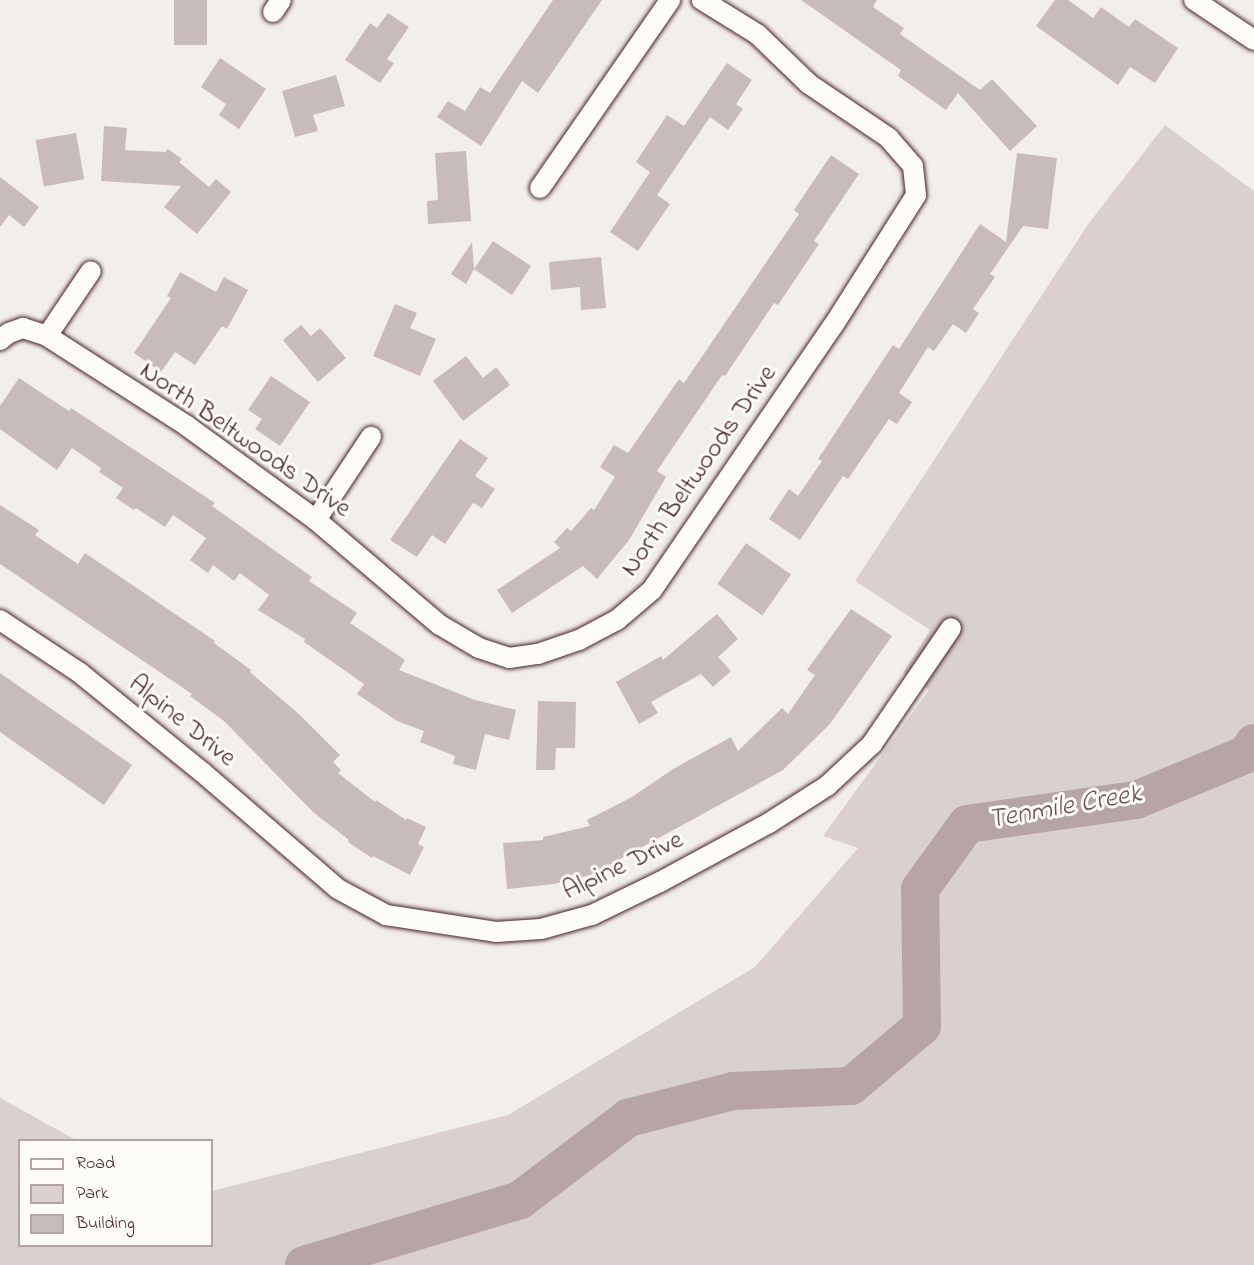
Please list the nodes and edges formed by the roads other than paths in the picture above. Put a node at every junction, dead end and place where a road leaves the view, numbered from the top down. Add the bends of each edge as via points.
1 (669, 0) edge
2 (1194, 0) edge
3 (705, 1) edge
4 (1254, 40) edge
5 (540, 188) dead end
6 (91, 271) dead end
7 (46, 336) junction
8 (0, 340) edge
9 (371, 437) dead end
10 (316, 520) junction
11 (0, 620) edge
12 (951, 628) dead end

1 - 5 street
2 - 4 street
3 - 10 street, North Beltwoods Drive via 757,34 809,84 889,138 913,166 916,195 833,326 652,590 617,621 579,640 538,654 509,658 479,648 440,625
6 - 7 street
7 - 8 street, North Beltwoods Drive via 23,328
7 - 10 street, North Beltwoods Drive via 187,426
9 - 10 street
11 - 12 street, Alpine Drive via 80,673 338,889 386,915 496,932 541,929 592,915 769,823 827,786 872,744

